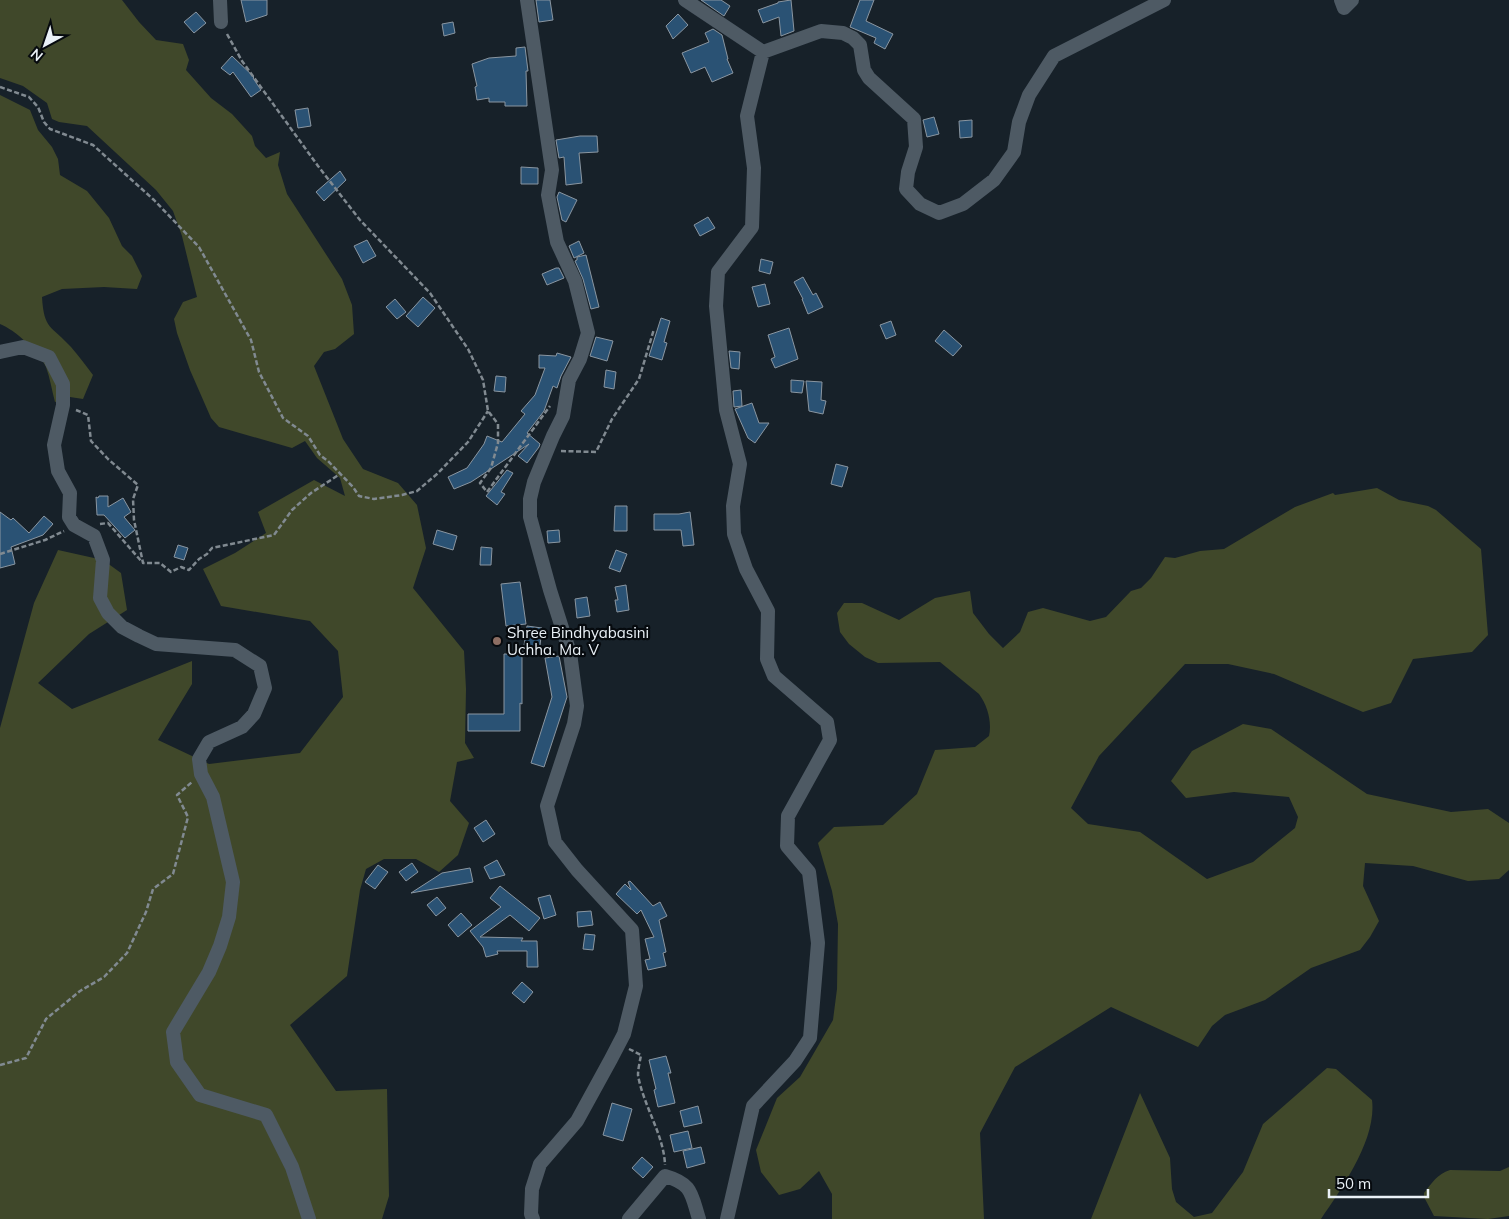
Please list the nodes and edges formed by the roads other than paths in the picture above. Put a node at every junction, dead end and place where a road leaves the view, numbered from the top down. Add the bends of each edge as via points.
1 (220, 0) edge
2 (527, 0) edge
3 (685, 0) edge
4 (1164, 0) edge
5 (1341, 0) edge
6 (1352, 0) edge
7 (221, 22) road end
8 (764, 52) junction
9 (0, 352) edge
10 (309, 1219) edge
11 (533, 1219) edge
12 (629, 1219) edge
13 (699, 1219) edge
14 (727, 1219) edge

1 - 7 street
2 - 11 street via 552,170 548,195 557,242 576,282 588,333 569,380 563,416 534,482 530,500 530,517 570,653 577,706 547,806 555,842 632,930 636,986 624,1034 577,1122 540,1164 532,1189
3 - 8 street
4 - 8 street via 1054,56 1029,95 1019,122 1014,152 994,180 962,204 939,213 920,204 906,189 916,147 914,119 869,78 864,70 860,45 853,38 843,33 821,31
5 - 6 street via 1344,8
8 - 14 street via 748,116 754,168 752,227 718,272 716,306 726,410 740,464 733,506 734,534 746,569 768,611 767,659 774,676 827,722 830,740 788,816 787,846 809,872 818,943 810,1038 795,1061 753,1106
9 - 10 street via 23,348 49,358 63,384 63,405 54,444 58,471 70,493 69,517 74,526 94,536 103,560 100,598 108,613 122,627 156,644 235,650 260,666 265,688 254,714 242,727 209,742 199,759 233,882 229,916 220,946 209,972 173,1032 177,1062 200,1095 266,1115 292,1167
12 - 13 street via 665,1176 680,1181 691,1192

